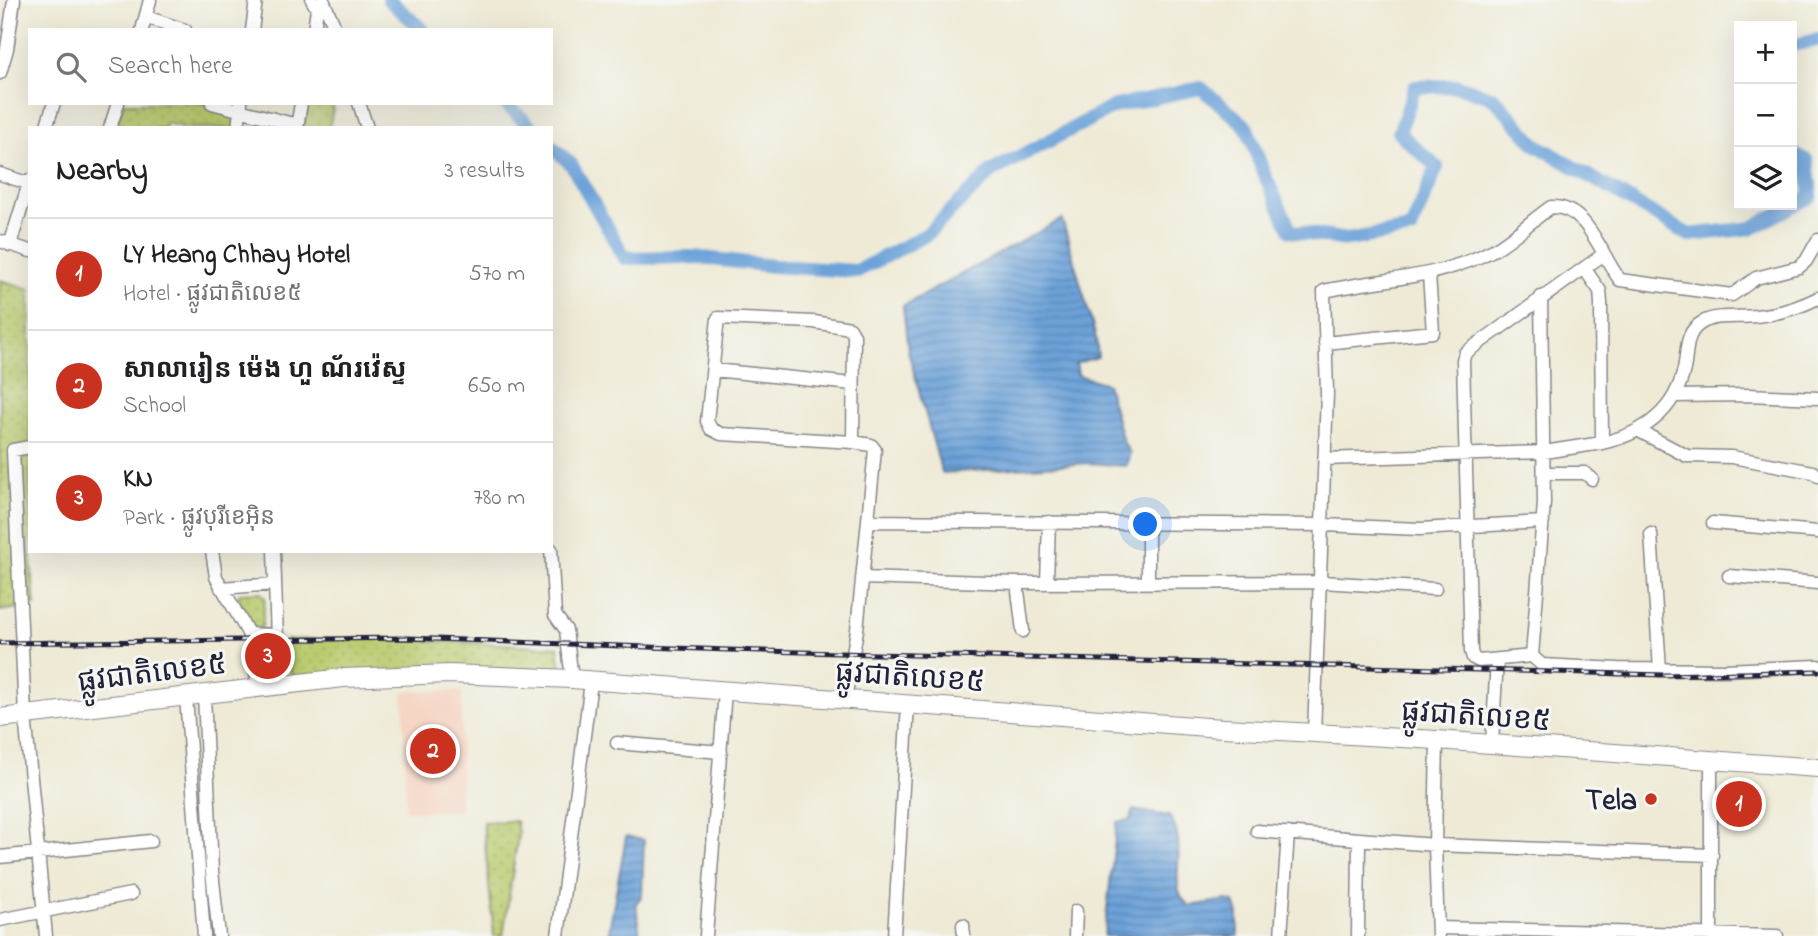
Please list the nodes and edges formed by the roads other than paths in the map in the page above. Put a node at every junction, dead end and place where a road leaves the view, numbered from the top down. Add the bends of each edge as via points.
1 (14, 0) edge
2 (150, 0) edge
3 (257, 0) edge
4 (312, 0) edge
5 (323, 0) edge
6 (144, 24) edge
7 (171, 28) edge
8 (252, 28) edge
9 (314, 28) edge
10 (335, 28) edge
11 (0, 73) edge
12 (53, 105) edge
13 (117, 105) edge
14 (224, 105) edge
15 (301, 105) edge
16 (360, 105) edge
17 (241, 108) edge
18 (47, 126) edge
19 (111, 126) edge
20 (238, 126) edge
21 (294, 126) edge
22 (297, 126) edge
23 (366, 126) edge
24 (0, 174) edge
25 (28, 183) edge
26 (28, 186) edge
27 (1818, 240) edge
28 (5, 243) edge
29 (28, 250) edge
30 (1604, 254) junction
31 (1584, 268) junction
32 (1429, 275) junction
33 (1541, 297) junction
34 (1818, 298) edge
35 (1325, 343) junction
36 (713, 370) junction
37 (853, 384) junction
38 (1674, 396) junction
39 (1818, 398) edge
40 (1639, 431) junction
41 (853, 442) junction
42 (1602, 443) junction
43 (28, 447) edge
44 (1544, 452) junction
45 (1466, 455) junction
46 (1324, 459) junction
47 (1544, 473) junction
48 (1818, 476) edge
49 (1592, 479) dead end
50 (868, 521) junction
51 (1049, 522) junction
52 (1543, 522) junction
53 (1148, 523) junction
54 (1713, 523) dead end
55 (1323, 525) junction
56 (1469, 527) junction
57 (1818, 532) edge
58 (1651, 534) dead end
59 (212, 553) edge
60 (274, 553) edge
61 (551, 553) edge
62 (1729, 576) dead end
63 (862, 578) junction
64 (1047, 582) junction
65 (1148, 582) junction
66 (1322, 582) junction
67 (1017, 583) junction
68 (1818, 583) edge
69 (275, 584) junction
70 (221, 588) junction
71 (1435, 589) dead end
72 (1023, 631) dead end
73 (250, 637) junction
74 (277, 638) junction
75 (1532, 656) junction
76 (1497, 660) junction
77 (1818, 666) edge
78 (1660, 670) junction
79 (572, 679) junction
80 (591, 682) junction
81 (286, 685) junction
82 (258, 688) junction
83 (725, 691) junction
84 (195, 696) junction
85 (845, 699) junction
86 (908, 704) junction
87 (25, 715) junction
88 (0, 718) edge
89 (1314, 733) junction
90 (1437, 740) junction
91 (617, 743) dead end
92 (1492, 743) junction
93 (721, 752) junction
94 (1711, 759) junction
95 (1818, 768) edge
96 (1257, 831) dead end
97 (1288, 833) junction
98 (1359, 839) junction
99 (151, 841) dead end
100 (1435, 845) junction
101 (37, 852) junction
102 (1712, 855) junction
103 (0, 857) edge
104 (131, 894) dead end
105 (1076, 911) dead end
106 (41, 912) junction
107 (0, 920) edge
108 (1438, 932) edge
109 (1711, 935) edge
110 (46, 936) edge
111 (204, 936) edge
112 (219, 936) edge
113 (558, 936) edge
114 (706, 936) edge
115 (894, 936) edge
116 (1075, 936) edge
117 (1281, 936) edge
118 (1358, 936) edge
119 (1777, 936) edge

1 - 11 street
2 - 6 street
3 - 8 street
4 - 9 street via 317,8
5 - 10 street
6 - 7 street
12 - 18 street
13 - 19 street
14 - 17 street
15 - 22 street
16 - 23 street
17 - 20 street
17 - 21 street
24 - 25 street
26 - 28 street
27 - 30 street via 1799,267 1756,278 1732,295 1620,279
28 - 29 street
30 - 31 street
30 - 32 street via 1579,218 1561,206 1551,206 1497,248
31 - 33 street
31 - 42 street via 1600,291
32 - 35 street via 1324,291
32 - 35 street via 1433,332
33 - 44 street
33 - 45 street via 1465,353
34 - 38 street via 1786,311 1703,322 1690,333
35 - 46 street
36 - 37 street
36 - 37 street via 721,316 814,322 850,328 854,335
36 - 41 street via 707,421 716,432
37 - 41 street
38 - 39 street
38 - 40 street via 1663,413
40 - 42 street
40 - 48 street via 1687,456 1732,457
41 - 50 street via 875,450
42 - 44 street
43 - 87 street via 13,450
44 - 45 street
44 - 47 street
45 - 46 street
45 - 56 street
46 - 55 street
47 - 49 street via 1585,472
47 - 52 street
50 - 51 street
50 - 63 street
51 - 53 street
51 - 64 street
52 - 56 street
52 - 75 street
53 - 55 street
53 - 65 street
54 - 57 street
55 - 56 street
55 - 66 street
56 - 76 street via 1471,651 1479,661
58 - 78 street
59 - 70 street
60 - 69 street
61 - 79 street via 555,615 566,630
62 - 68 street
63 - 67 street
63 - 85 street
64 - 65 street
64 - 67 street
65 - 66 street
66 - 71 street
66 - 89 street
67 - 72 street
69 - 70 street
69 - 74 street
70 - 73 street
73 - 74 street
73 - 82 street
74 - 81 street
75 - 76 street
75 - 78 street via 1542,665
76 - 92 street
77 - 78 street
79 - 80 highway, ផ្លូវជាតិលេខ៥
79 - 81 highway, ផ្លូវជាតិលេខ៥ via 414,674
80 - 83 highway, ផ្លូវជាតិលេខ៥
80 - 113 street
81 - 82 highway, ផ្លូវជាតិលេខ៥
82 - 84 highway, ផ្លូវជាតិលេខ៥
83 - 85 highway, ផ្លូវជាតិលេខ៥
83 - 93 street
84 - 87 highway, ផ្លូវជាតិលេខ៥
84 - 111 street
84 - 112 street
85 - 86 highway, ផ្លូវជាតិលេខ៥
86 - 89 highway, ផ្លូវជាតិលេខ៥
86 - 115 street
87 - 88 highway, ផ្លូវជាតិលេខ៥
87 - 101 street
89 - 90 highway, ផ្លូវជាតិលេខ៥
90 - 92 highway, ផ្លូវជាតិលេខ៥
90 - 100 street
91 - 93 street
92 - 94 highway, ផ្លូវជាតិលេខ៥
93 - 114 street
94 - 95 highway, ផ្លូវជាតិលេខ៥
94 - 102 street
96 - 97 street
97 - 98 street
97 - 117 street
98 - 100 street
98 - 118 street
99 - 101 street
100 - 102 street
100 - 108 street
101 - 103 street
101 - 106 street
102 - 109 street
104 - 106 street
105 - 116 street
106 - 107 street
106 - 110 street
108 - 109 street
109 - 119 street

